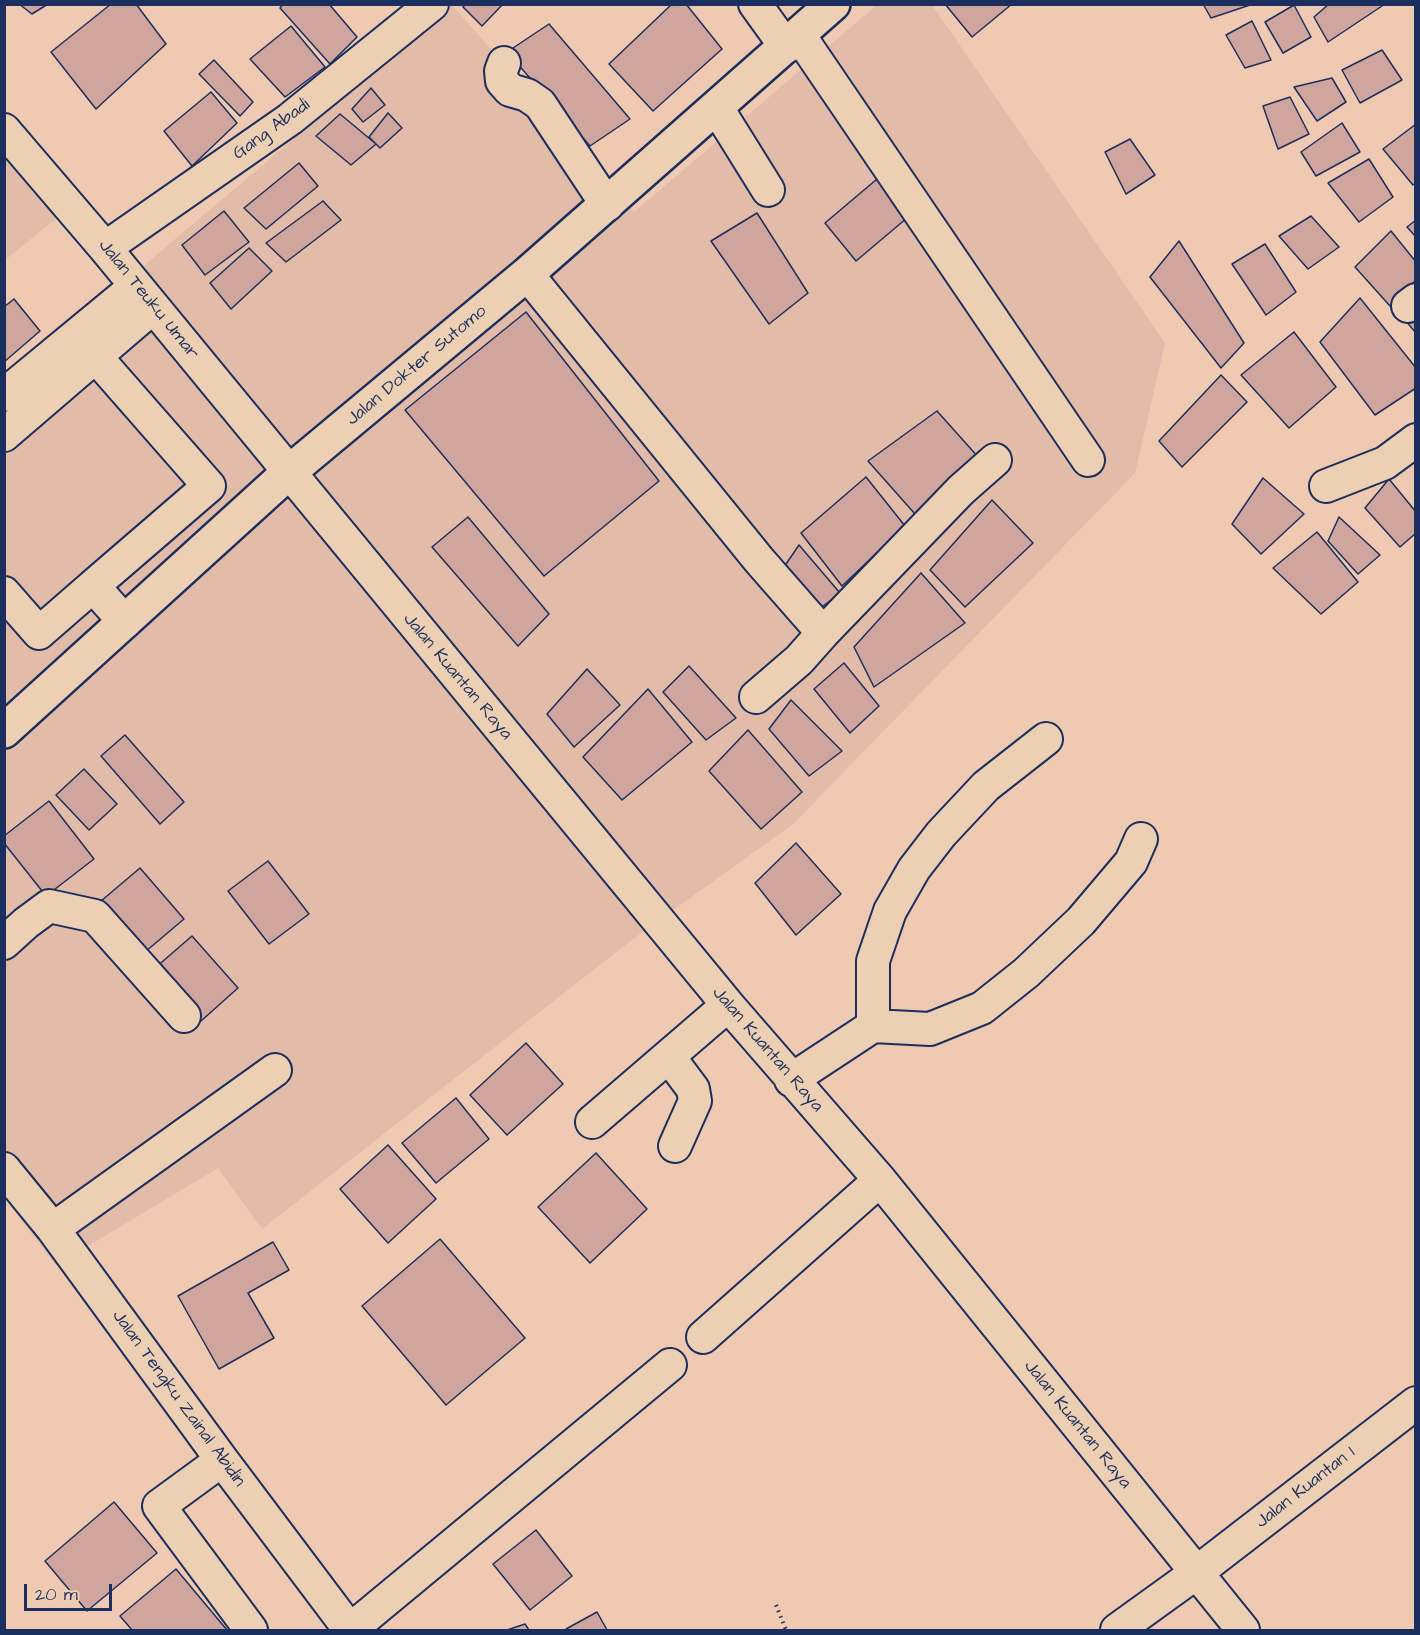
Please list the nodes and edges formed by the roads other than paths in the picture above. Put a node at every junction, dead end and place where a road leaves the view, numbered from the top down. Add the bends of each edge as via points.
1 (432, 4) edge
2 (755, 4) edge
3 (833, 4) edge
4 (792, 41) junction
5 (504, 63) dead end
6 (717, 108) junction
7 (4, 130) edge
8 (768, 190) dead end
9 (607, 205) junction
10 (105, 248) junction
11 (527, 274) junction
12 (145, 297) junction
13 (96, 357) junction
14 (4, 395) edge
15 (4, 435) edge
16 (1416, 440) edge
17 (994, 460) dead end
18 (1088, 460) dead end
19 (288, 473) junction
20 (1326, 486) dead end
21 (93, 586) junction
22 (4, 593) edge
23 (125, 622) junction
24 (823, 633) junction
25 (756, 698) dead end
26 (4, 731) edge
27 (1046, 739) dead end
28 (1141, 839) dead end
29 (4, 943) edge
30 (728, 1005) junction
31 (184, 1016) dead end
32 (873, 1026) junction
33 (669, 1057) junction
34 (275, 1070) dead end
35 (791, 1080) junction
36 (592, 1122) dead end
37 (675, 1146) dead end
38 (4, 1169) edge
39 (880, 1180) junction
40 (53, 1229) junction
41 (703, 1337) dead end
42 (670, 1365) dead end
43 (1416, 1403) edge
44 (222, 1460) junction
45 (1196, 1573) junction
46 (251, 1630) edge
47 (350, 1630) edge
48 (1117, 1630) edge
49 (1243, 1630) edge

1 - 10 street, Gang Abadi via 290,119
2 - 4 street
3 - 4 main road, Jalan Dokter Sutomo
4 - 6 main road, Jalan Dokter Sutomo
4 - 18 street
5 - 9 street via 502,81 510,90 540,104
6 - 8 street
6 - 9 main road, Jalan Dokter Sutomo
7 - 10 street, Jalan Teuku Umar
9 - 11 main road, Jalan Dokter Sutomo
10 - 12 street, Jalan Teuku Umar
11 - 19 main road, Jalan Dokter Sutomo
11 - 24 street
12 - 13 street
12 - 14 street
12 - 19 street, Jalan Teuku Umar
13 - 15 street
13 - 21 street via 209,486
16 - 20 street via 1384,463
17 - 24 street
19 - 23 main road, Jalan Dokter Sutomo
19 - 30 street, Jalan Kuantan Raya
21 - 22 street via 39,633
21 - 23 street
23 - 26 main road, Jalan Dokter Sutomo
24 - 25 street
27 - 32 street via 986,786 914,869 890,910 873,961
28 - 32 street via 1131,862 1081,921 982,1008 930,1029
29 - 31 street via 49,906 95,916
30 - 33 street
30 - 35 street, Jalan Kuantan Raya
32 - 35 street
33 - 36 street
33 - 37 street via 693,1089 695,1101
34 - 40 street
35 - 39 street, Jalan Kuantan Raya
38 - 40 street, Jalan Tengku Zainal Abidin
39 - 41 street
39 - 45 street, Jalan Kuantan Raya
40 - 44 street, Jalan Tengku Zainal Abidin
42 - 47 street
43 - 45 street, Jalan Kuantan 1
44 - 46 street via 159,1506
44 - 47 street, Jalan Tengku Zainal Abidin
45 - 48 street, Jalan Kuantan 1
45 - 49 street, Jalan Kuantan Raya

